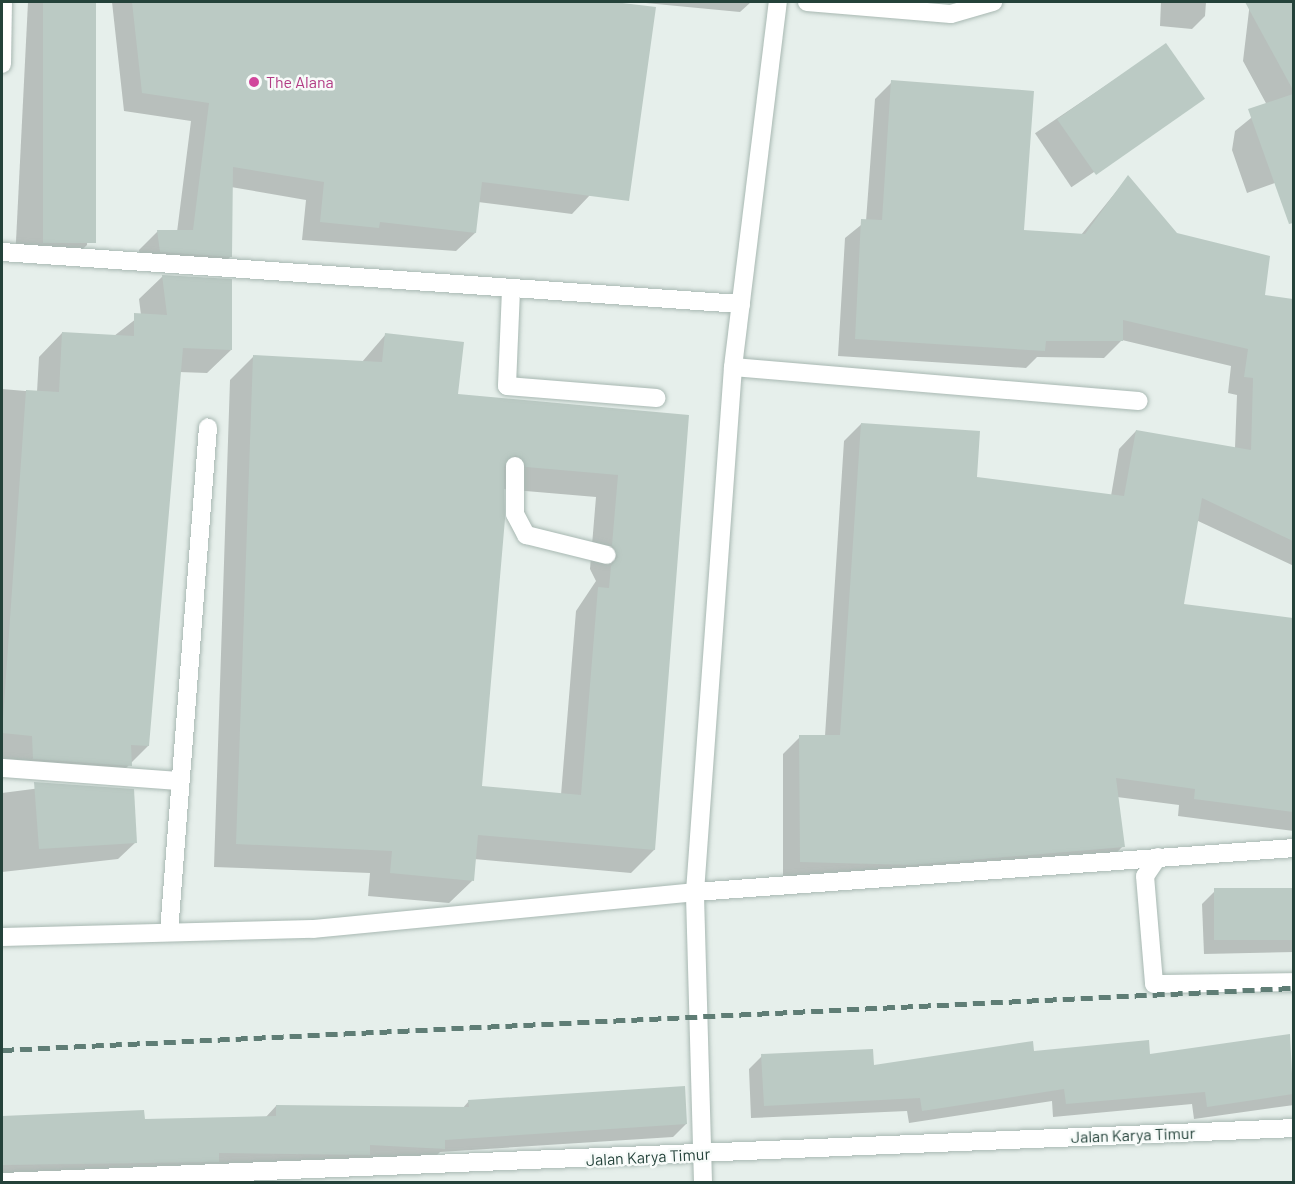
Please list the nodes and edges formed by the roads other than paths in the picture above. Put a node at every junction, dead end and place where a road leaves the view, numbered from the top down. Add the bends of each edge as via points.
1 (3, 2) edge
2 (778, 2) edge
3 (807, 2) edge
4 (993, 2) edge
5 (2, 64) edge
6 (2, 252) edge
7 (511, 290) junction
8 (741, 304) junction
9 (733, 367) junction
10 (657, 398) dead end
11 (1139, 401) dead end
12 (208, 428) dead end
13 (515, 466) dead end
14 (607, 555) dead end
15 (2, 768) edge
16 (180, 781) junction
17 (1293, 848) edge
18 (1158, 857) junction
19 (695, 892) junction
20 (169, 932) junction
21 (2, 937) edge
22 (1293, 982) edge
23 (1293, 1128) edge
24 (701, 1154) junction
25 (2, 1182) edge
26 (85, 1182) edge
27 (702, 1182) edge

1 - 5 street
2 - 8 street
3 - 4 street via 951,14
6 - 7 street
7 - 8 street
7 - 10 street via 508,392
8 - 9 street
9 - 11 street
9 - 19 street
12 - 16 street
13 - 14 street via 515,514 526,535
15 - 16 street
16 - 20 street
17 - 18 street
18 - 19 street
18 - 22 street via 1145,876 1154,984
19 - 20 street via 312,929
19 - 24 street
20 - 21 street
23 - 24 street, Jalan Karya Timur
24 - 26 street, Jalan Karya Timur
24 - 27 street
25 - 26 street, Jalan Karya Timur

